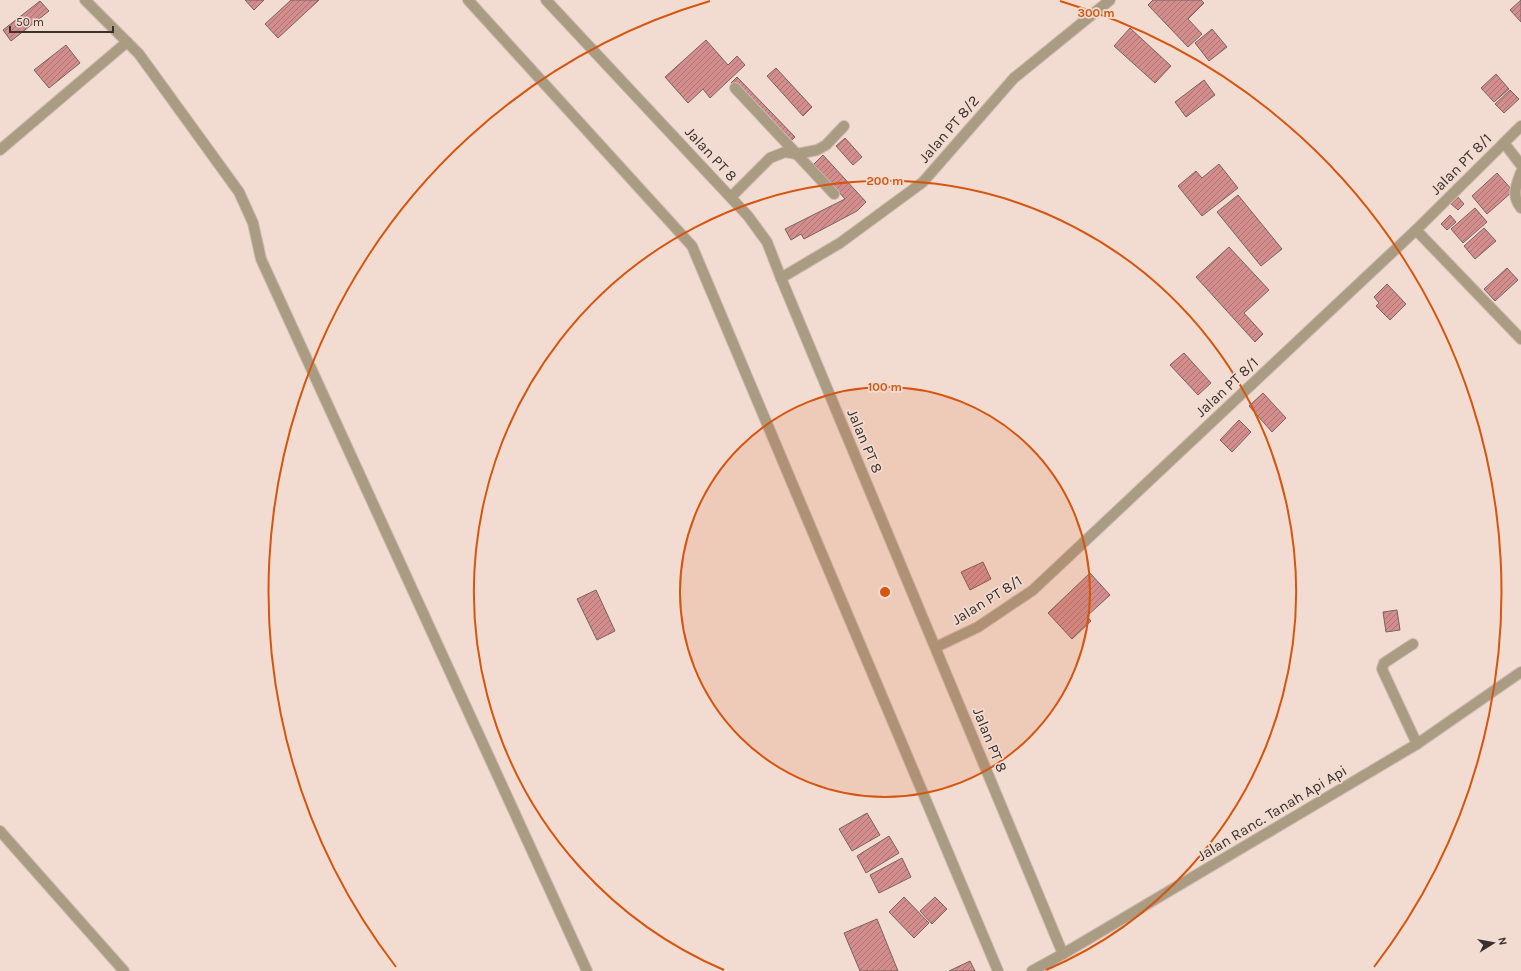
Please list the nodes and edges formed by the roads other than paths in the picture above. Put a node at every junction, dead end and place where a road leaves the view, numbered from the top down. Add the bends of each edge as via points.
1 (85, 0) edge
2 (468, 0) edge
3 (546, 0) edge
4 (1110, 0) edge
5 (127, 42) junction
6 (735, 88) dead end
7 (844, 126) dead end
8 (1521, 127) edge
9 (1504, 143) junction
10 (0, 150) edge
11 (797, 154) junction
12 (1521, 165) edge
13 (1521, 172) edge
14 (834, 194) dead end
15 (731, 197) junction
16 (1521, 208) edge
17 (1416, 230) junction
18 (781, 278) junction
19 (1521, 339) edge
20 (1413, 644) dead end
21 (936, 647) junction
22 (1521, 672) edge
23 (1417, 744) junction
24 (0, 831) edge
25 (1063, 954) junction
26 (124, 971) edge
27 (587, 971) edge
28 (998, 971) edge
29 (1032, 971) edge

1 - 5 street
2 - 28 street via 692,246
3 - 15 street, Jalan PT 8
4 - 18 street, Jalan PT 8/2 via 1014,78 923,182 840,243
5 - 10 street
5 - 27 street via 139,54 239,192 253,223 261,259
6 - 11 street
7 - 11 street via 818,150
8 - 9 street, Jalan PT 8/1
9 - 12 street
9 - 17 street, Jalan PT 8/1
11 - 14 street
11 - 15 street via 784,152 770,158
13 - 16 street via 1515,195
15 - 18 street, Jalan PT 8 via 767,242
17 - 19 street
17 - 21 street, Jalan PT 8/1 via 1032,590 978,627
18 - 21 street, Jalan PT 8
20 - 23 street via 1384,663 1382,669
21 - 25 street, Jalan PT 8
22 - 23 street, Jalan Ranc. Tanah Api Api
23 - 25 street, Jalan Ranc. Tanah Api Api
24 - 26 street
25 - 29 street, Jalan Ranc. Tanah Api Api

